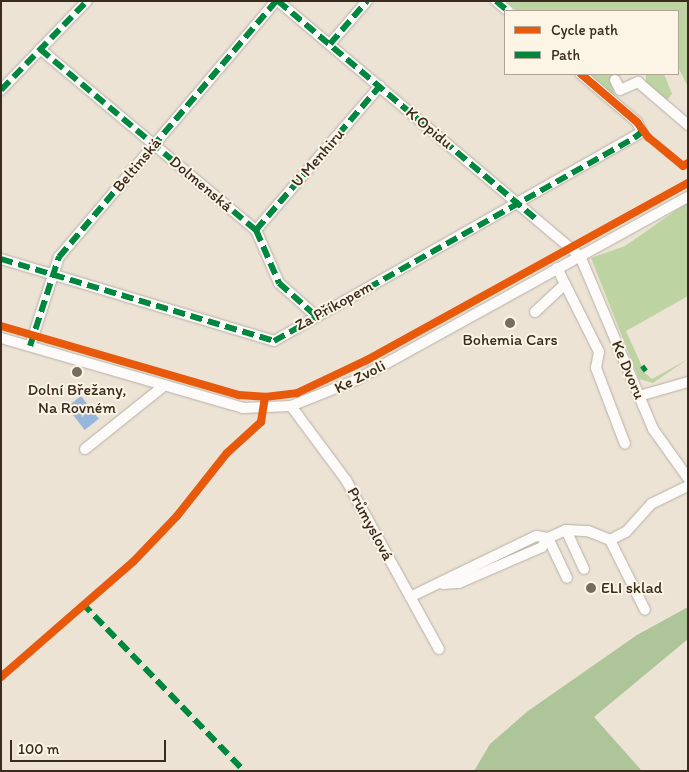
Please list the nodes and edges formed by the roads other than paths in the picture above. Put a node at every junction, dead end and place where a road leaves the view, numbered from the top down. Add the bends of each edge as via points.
1 (87, 1) edge
2 (277, 1) edge
3 (366, 1) edge
4 (496, 1) edge
5 (507, 10) edge
6 (330, 44) junction
7 (40, 49) junction
8 (582, 75) edge
9 (615, 80) dead end
10 (380, 86) junction
11 (1, 90) edge
12 (688, 125) edge
13 (155, 144) junction
14 (688, 197) edge
15 (519, 204) junction
16 (256, 230) junction
17 (580, 256) junction
18 (1, 259) edge
19 (557, 268) junction
20 (51, 274) junction
21 (565, 284) junction
22 (535, 312) dead end
23 (316, 316) junction
24 (1, 338) edge
25 (30, 346) junction
26 (688, 382) edge
27 (165, 385) junction
28 (639, 396) junction
29 (291, 406) junction
30 (625, 444) dead end
31 (85, 449) dead end
32 (688, 478) edge
33 (688, 486) edge
34 (566, 530) junction
35 (548, 538) junction
36 (610, 540) junction
37 (584, 569) dead end
38 (566, 578) dead end
39 (410, 597) junction
40 (645, 610) dead end
41 (439, 649) dead end

1 - 7 street
2 - 6 street, K Opidu
2 - 13 street, Beltinská
3 - 6 street
4 - 5 street
6 - 10 street, K Opidu
7 - 11 street
7 - 13 street, Dolmenská
8 - 15 street, Za Příkopem via 637,122 642,132
9 - 12 street via 620,90 638,82
10 - 15 street, K Opidu
10 - 16 street, U Menhiru
13 - 16 street, Dolmenská
13 - 20 street, Beltinská via 59,257
14 - 17 street, Ke Zvoli
15 - 17 street, K Opidu
15 - 23 street, Za Příkopem
16 - 23 street, Dolmenská via 279,283
17 - 19 street, Ke Zvoli
17 - 28 street, Ke Dvoru
18 - 20 street, Za Příkopem
19 - 21 street
19 - 29 street, Ke Zvoli via 356,380
20 - 23 street, Za Příkopem via 274,341
20 - 25 street, Beltinská
21 - 22 street
21 - 30 street via 599,352 596,368
24 - 25 street, Ke Zvoli
25 - 27 street, Ke Zvoli
26 - 28 street
27 - 29 street, Ke Zvoli via 243,408
27 - 31 street
28 - 32 street, Ke Dvoru via 653,430
29 - 39 street, Průmyslová via 346,480
33 - 36 street via 650,504 626,532
34 - 35 street
34 - 36 street via 588,531
34 - 37 street
35 - 38 street
35 - 39 street via 542,547 492,569 459,583 442,584
36 - 40 street
39 - 41 street, Průmyslová

